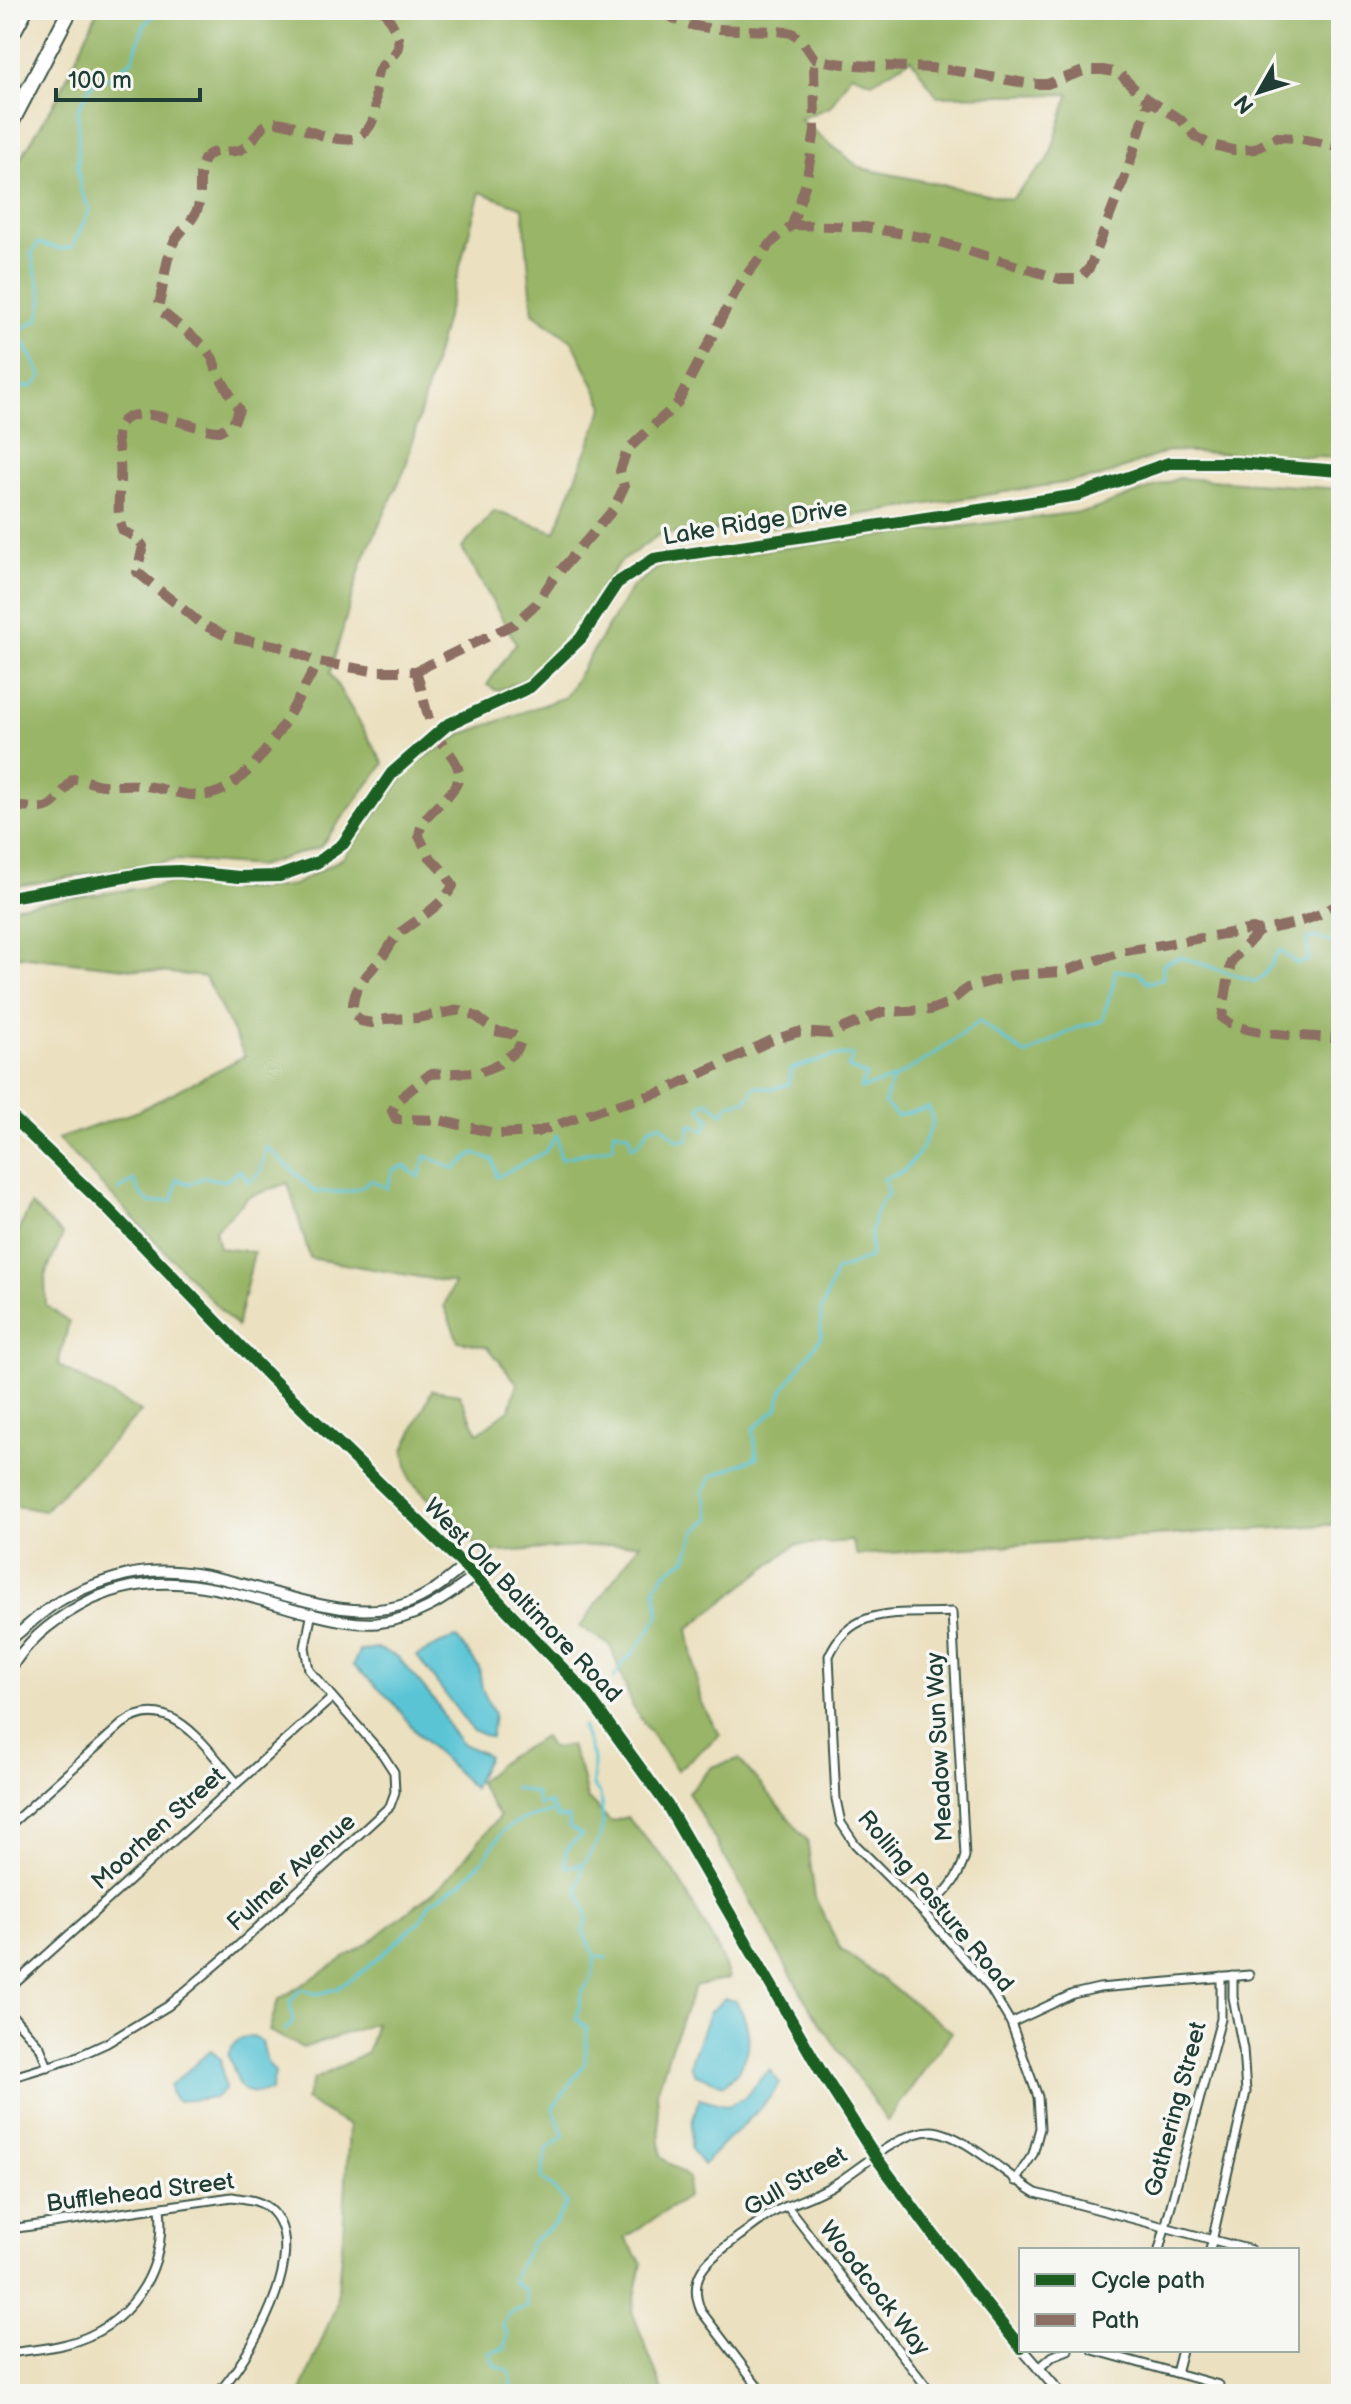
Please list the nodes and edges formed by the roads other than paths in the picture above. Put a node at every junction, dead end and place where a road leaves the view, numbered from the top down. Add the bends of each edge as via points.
1 (25, 10) edge
2 (70, 10) edge
3 (10, 38) edge
4 (10, 125) edge
5 (1341, 471) edge
6 (10, 897) edge
7 (10, 1115) edge
8 (464, 1566) junction
9 (475, 1576) junction
10 (315, 1602) junction
11 (952, 1612) joint
12 (312, 1614) junction
13 (10, 1640) edge
14 (10, 1670) edge
15 (332, 1698) junction
16 (237, 1783) junction
17 (10, 1825) edge
18 (924, 1913) junction
19 (1249, 1975) dead end
20 (1233, 1976) junction
21 (1221, 1977) junction
22 (10, 1988) edge
23 (10, 2013) edge
24 (1011, 2023) junction
25 (48, 2067) junction
26 (10, 2078) edge
27 (875, 2156) junction
28 (1015, 2181) junction
29 (787, 2206) junction
30 (160, 2208) junction
31 (1164, 2228) junction
32 (10, 2229) edge
33 (1211, 2246) edge
34 (1159, 2248) edge
35 (1231, 2248) edge
36 (1019, 2345) edge
37 (1024, 2352) edge
38 (1063, 2352) edge
39 (1102, 2352) edge
40 (1136, 2352) edge
41 (1181, 2352) edge
42 (10, 2353) edge
43 (1134, 2359) junction
44 (1038, 2369) junction
45 (1176, 2373) junction
46 (1219, 2385) dead end
47 (217, 2394) edge
48 (764, 2394) edge
49 (932, 2394) edge
50 (1061, 2394) edge

1 - 3 highway
2 - 4 highway
5 - 6 street, Lake Ridge Drive via 1169,463 1078,495 654,559 617,583 581,638 530,687 447,725 392,773 343,844 318,862 279,876 153,872
7 - 8 street, West Old Baltimore Road
8 - 9 street, West Old Baltimore Road
8 - 10 street via 436,1589 395,1607 361,1610
9 - 12 street via 420,1613 399,1619 360,1623
9 - 27 street, West Old Baltimore Road via 585,1692 667,1805
10 - 12 street, Fulmer Avenue
10 - 13 street via 209,1574 129,1575 56,1603
11 - 18 street, Meadow Sun Way via 965,1856 952,1886
11 - 18 street, Rolling Pasture Road via 855,1622 836,1640 829,1656 841,1823
12 - 14 street via 202,1585 156,1582 123,1588 65,1614 21,1651
12 - 15 street, Fulmer Avenue via 306,1659
15 - 16 street, Moorhen Street
15 - 25 street, Fulmer Avenue via 394,1772 390,1806 168,2006 107,2043
16 - 17 street via 180,1721 148,1712 122,1724
16 - 22 street, Moorhen Street
18 - 24 street, Rolling Pasture Road via 990,1988
19 - 20 street, Rolling Pasture Road
20 - 21 street, Rolling Pasture Road
20 - 33 street, Gathering Street via 1246,2092
21 - 24 street, Rolling Pasture Road via 1099,1988 1073,1994
21 - 31 street, Gathering Street via 1221,2019
23 - 25 street via 40,2047
24 - 28 street, Rolling Pasture Road via 1038,2097 1040,2128 1033,2154
25 - 26 street, Fulmer Avenue
27 - 28 street, Gull Street via 908,2136 931,2131 953,2137
27 - 29 street, Gull Street via 819,2194
27 - 36 street, West Old Baltimore Road
28 - 31 street, Gull Street via 1036,2193
29 - 48 street, Gull Street via 764,2217 711,2259 696,2285 706,2319
29 - 49 street, Woodcock Way
30 - 32 street, Bufflehead Street
30 - 42 street via 157,2260 128,2310 65,2345
30 - 47 street, Bufflehead Street via 252,2199 272,2211 281,2227 284,2248 274,2300 256,2340
31 - 33 street, Gull Street
31 - 34 street, Gathering Street
33 - 35 street, Gull Street
37 - 44 street, West Old Baltimore Road
38 - 44 street
39 - 43 street
40 - 43 street
41 - 45 street
43 - 45 street
44 - 50 street, West Old Baltimore Road
45 - 46 street

